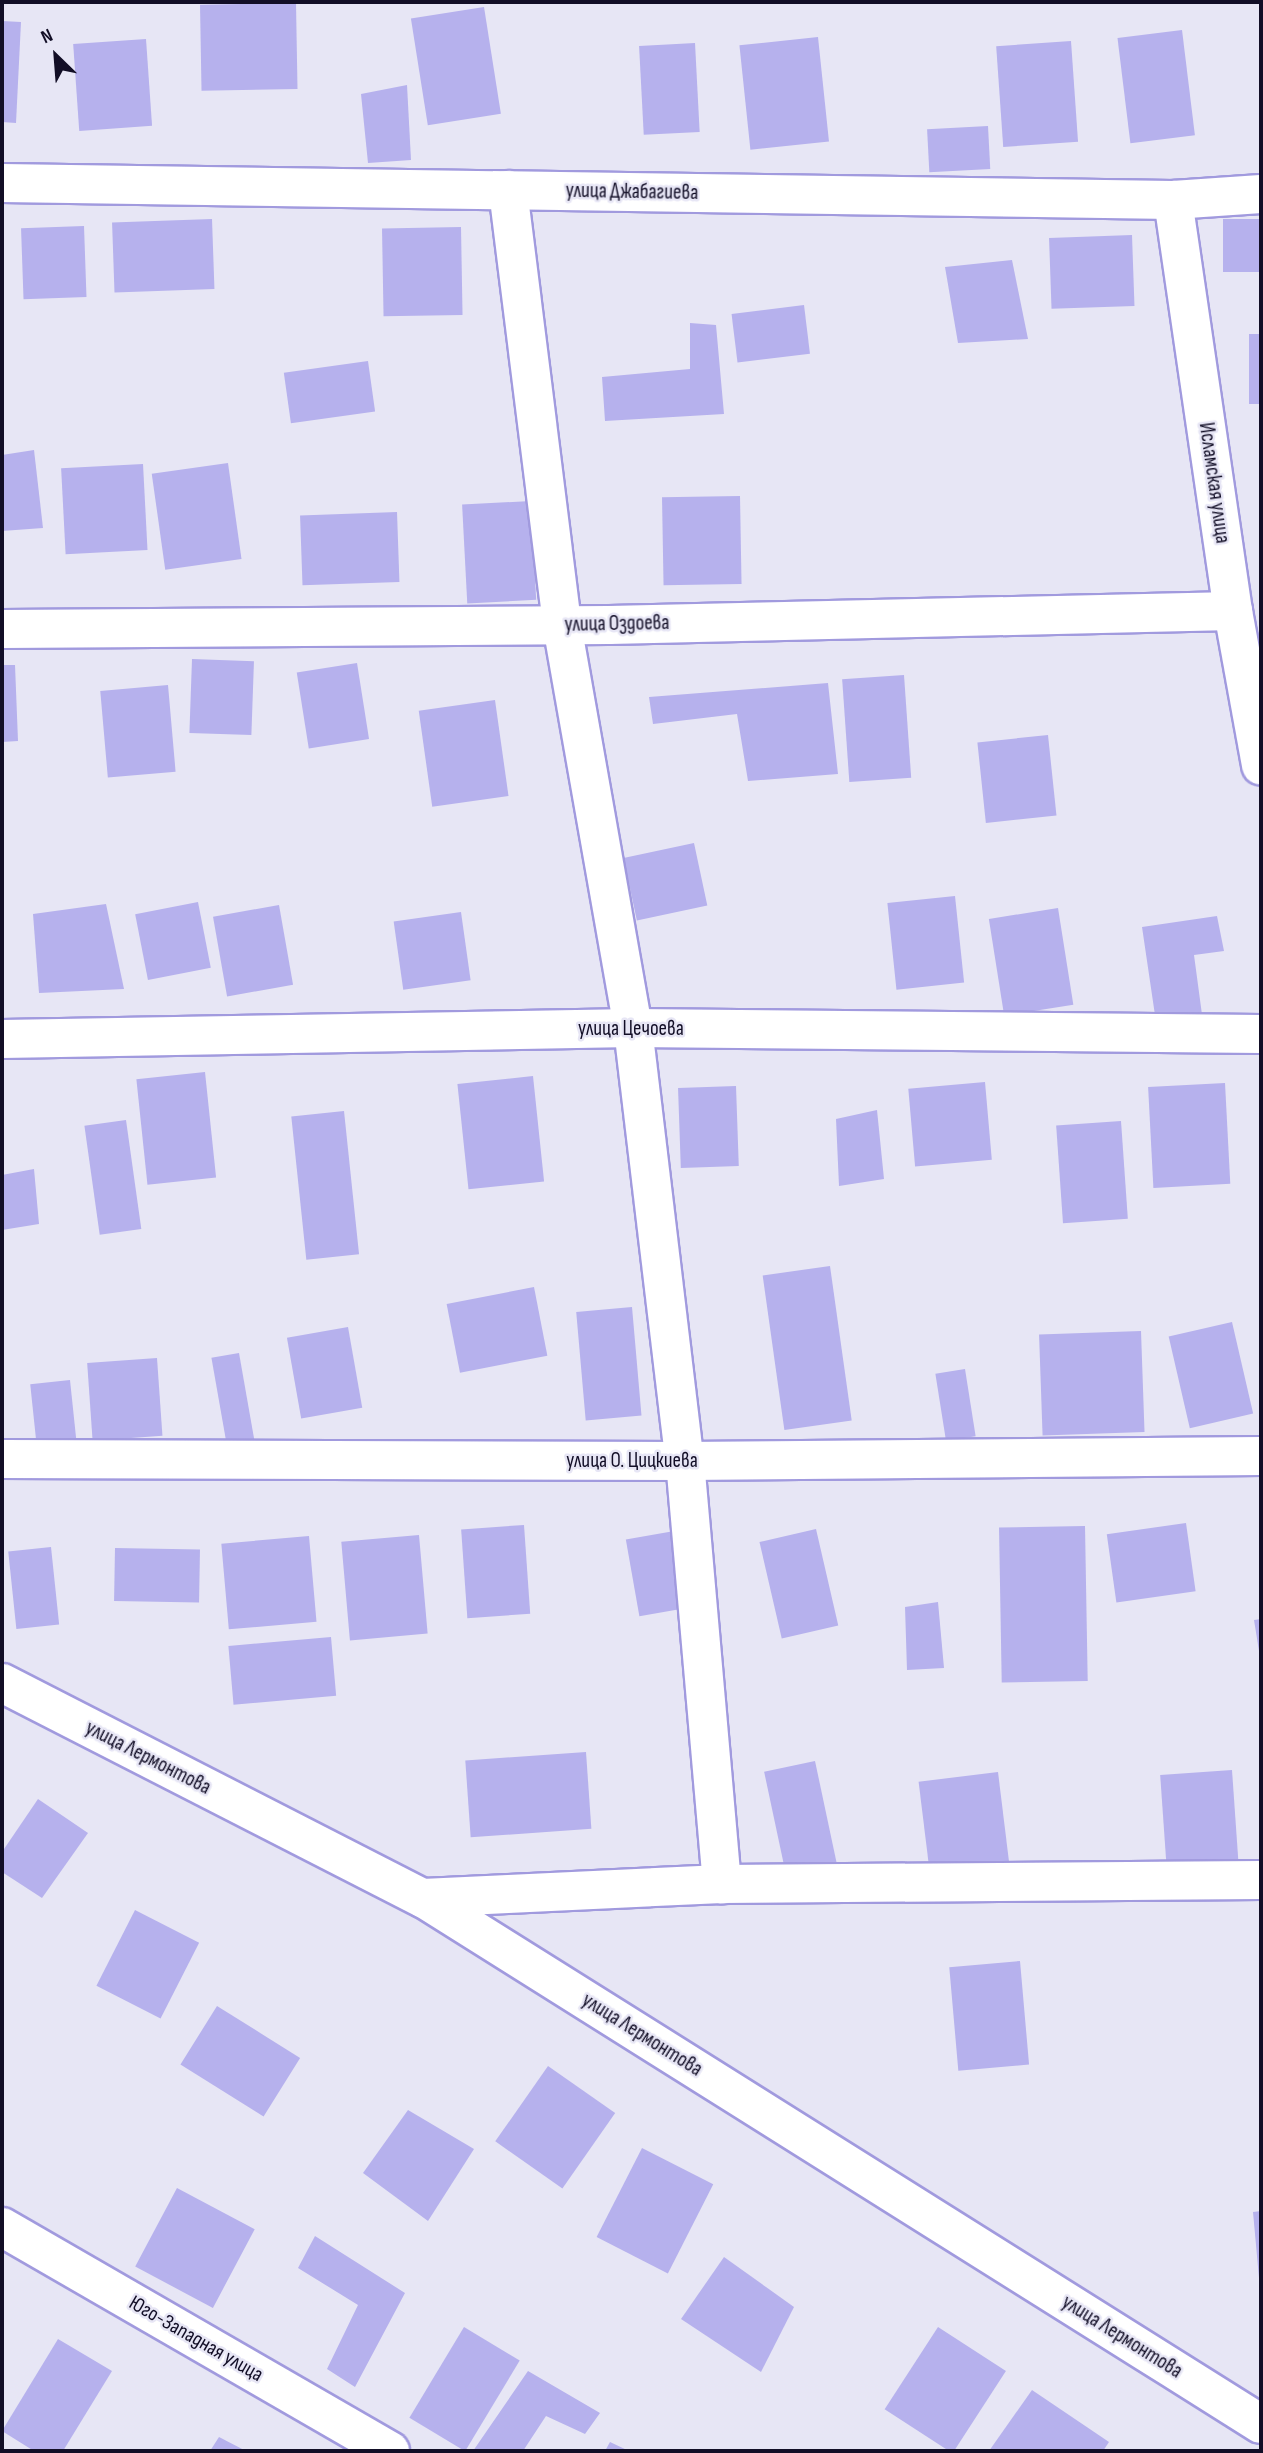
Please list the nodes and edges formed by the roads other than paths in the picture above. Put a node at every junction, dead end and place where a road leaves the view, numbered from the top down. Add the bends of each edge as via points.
1 (2, 183) edge
2 (508, 190) junction
3 (1261, 194) edge
4 (1173, 200) junction
5 (1233, 611) junction
6 (562, 625) junction
7 (2, 629) edge
8 (1261, 765) edge
9 (633, 1028) junction
10 (1261, 1034) edge
11 (2, 1039) edge
12 (1261, 1455) edge
13 (2, 1458) edge
14 (685, 1461) junction
15 (2, 1683) edge
16 (1261, 1880) edge
17 (722, 1884) junction
18 (423, 1898) junction
19 (2, 2227) edge
20 (1261, 2424) edge
21 (390, 2451) edge

1 - 2 street, улица Джабагиева
2 - 4 street, улица Джабагиева
2 - 6 street
3 - 4 street, улица Джабагиева
4 - 5 street, Исламская улица
5 - 6 street, улица Оздоева
5 - 8 street, Исламская улица
6 - 7 street, улица Оздоева
6 - 9 street
9 - 10 street, улица Цечоева
9 - 11 street, улица Цечоева
9 - 14 street
12 - 14 street, улица О. Цицкиева
13 - 14 street, улица О. Цицкиева
14 - 17 street
15 - 18 street, улица Лермонтова
16 - 17 street
17 - 18 street
18 - 20 street, улица Лермонтова
19 - 21 street, Юго-Западная улица

